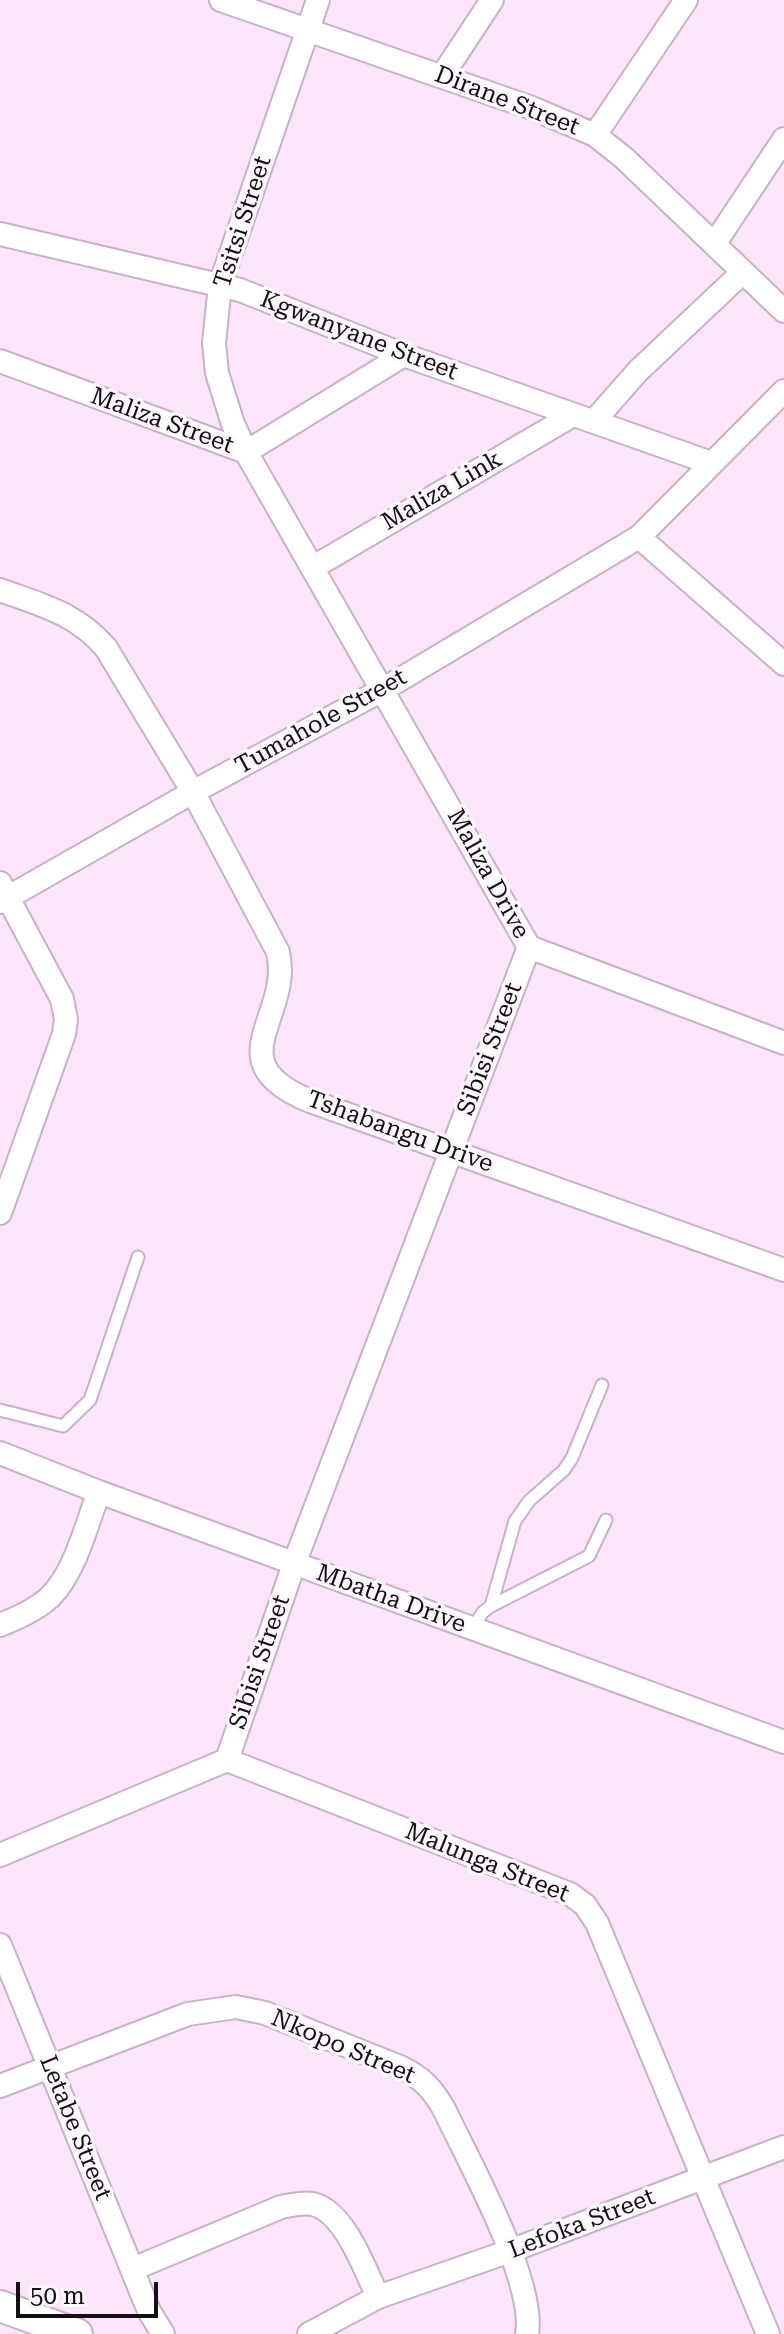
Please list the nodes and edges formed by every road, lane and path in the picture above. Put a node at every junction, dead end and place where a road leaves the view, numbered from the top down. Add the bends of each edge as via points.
1 (221, 0) edge
2 (318, 0) edge
3 (492, 0) edge
4 (686, 0) edge
5 (308, 29) junction
6 (442, 76) junction
7 (595, 135) junction
8 (784, 139) edge
9 (0, 234) edge
10 (715, 243) junction
11 (743, 272) junction
12 (220, 285) junction
13 (784, 311) edge
14 (404, 355) junction
15 (0, 361) edge
16 (784, 391) edge
17 (583, 418) junction
18 (246, 452) junction
19 (711, 463) junction
20 (639, 537) junction
21 (312, 568) junction
22 (0, 590) edge
23 (784, 664) edge
24 (384, 689) junction
25 (193, 792) junction
26 (3, 894) edge
27 (529, 947) junction
28 (784, 1043) edge
29 (451, 1151) junction
30 (0, 1213) edge
31 (138, 1257) dead end
32 (784, 1270) edge
33 (602, 1385) dead end
34 (0, 1410) edge
35 (0, 1453) edge
36 (99, 1492) junction
37 (606, 1520) dead end
38 (294, 1564) junction
39 (491, 1606) junction
40 (0, 1625) edge
41 (472, 1629) junction
42 (784, 1742) edge
43 (227, 1760) junction
44 (0, 1855) edge
45 (0, 1945) edge
46 (50, 2067) junction
47 (0, 2086) edge
48 (784, 2147) edge
49 (703, 2177) junction
50 (510, 2251) junction
51 (133, 2269) junction
52 (378, 2297) junction
53 (0, 2306) edge
54 (149, 2311) junction
55 (337, 2327) edge
56 (77, 2334) edge
57 (150, 2334) edge
58 (163, 2334) edge
59 (309, 2334) edge
60 (527, 2334) edge
61 (768, 2334) edge

1 - 5 street, Dirane Street
2 - 5 street, Tsitsi Street
3 - 6 street
4 - 7 street
5 - 6 street, Dirane Street
5 - 12 street, Tsitsi Street
6 - 7 street, Dirane Street
7 - 10 street, Dirane Street
8 - 10 street
9 - 12 street, Kgwanyane Street
10 - 11 street, Dirane Street
11 - 13 street, Dirane Street
11 - 17 street, Maliza Link
12 - 14 street, Kgwanyane Street
12 - 18 street, Tsitsi Street via 214,343 217,373
14 - 17 street, Kgwanyane Street
14 - 18 street
15 - 18 street, Maliza Street
16 - 19 street, Tumahole Street
17 - 19 street, Kgwanyane Street
17 - 21 street, Maliza Link
18 - 21 street, Maliza Street
19 - 20 street, Tumahole Street
20 - 23 street
20 - 24 street, Tumahole Street
21 - 24 street, Maliza Street
22 - 25 street, Tshabangu Drive via 58,611 91,631
24 - 25 street, Tumahole Street
24 - 27 street, Maliza Drive
25 - 26 street, Tumahole Street
25 - 29 street, Tshabangu Drive via 278,952 279,987 261,1049 272,1079 297,1096
26 - 30 street via 66,1010 64,1034
27 - 28 street, Maliza Drive
27 - 29 street, Sibisi Street
29 - 32 street, Tshabangu Drive
29 - 38 street, Sibisi Street
31 - 34 lane via 90,1400 63,1426
33 - 39 lane via 572,1458 515,1521
35 - 36 street, Mbatha Drive
36 - 38 street, Mbatha Drive
36 - 40 street via 75,1555 51,1596
37 - 39 lane via 589,1556
38 - 41 street, Mbatha Drive
38 - 43 street, Sibisi Street
39 - 41 lane
41 - 42 street, Mbatha Drive
43 - 44 street
43 - 49 street, Malunga Street via 551,1885 585,1905
45 - 46 street, Letabe Street
46 - 47 street, Nkopo Street
46 - 50 street, Nkopo Street via 188,2014 236,2007 265,2013 386,2061 418,2076 433,2090
46 - 51 street, Letabe Street
48 - 49 street, Lefoka Street
49 - 50 street, Lefoka Street
49 - 61 street, Malunga Street
50 - 52 street, Lefoka Street
50 - 60 street, Nkopo Street via 527,2309
51 - 52 street via 281,2207 314,2204 343,2228
51 - 54 street, Letabe Street
52 - 55 street, Lefoka Street
53 - 56 street
54 - 57 street, Letabe Street
54 - 58 street, Letabe Street
55 - 59 street, Lefoka Street

